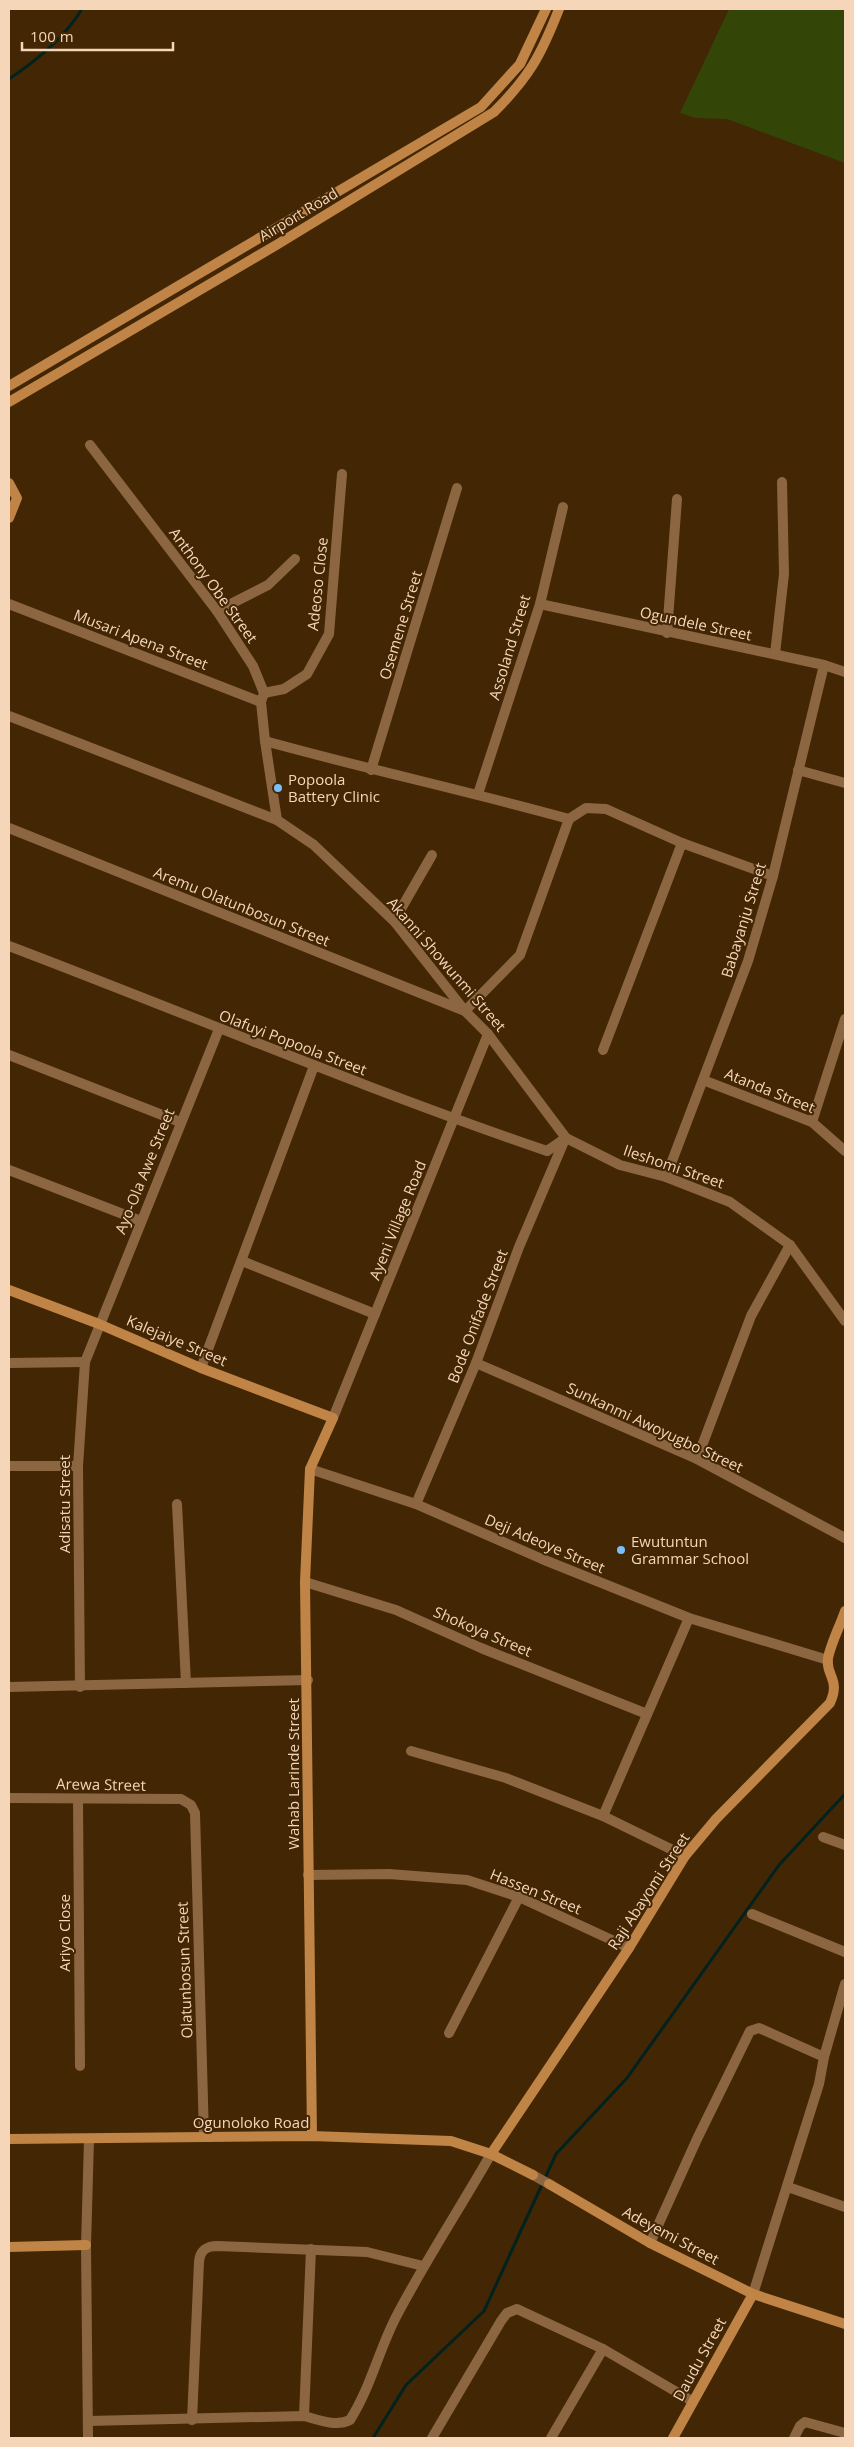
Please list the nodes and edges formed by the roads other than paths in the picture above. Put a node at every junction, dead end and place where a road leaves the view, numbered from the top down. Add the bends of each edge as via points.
1 (546, 9) edge
2 (559, 9) edge
3 (9, 386) edge
4 (9, 402) edge
5 (90, 445) dead end
6 (342, 474) dead end
7 (782, 482) dead end
8 (9, 483) edge
9 (457, 488) dead end
10 (677, 499) dead end
11 (563, 507) dead end
12 (9, 518) edge
13 (295, 558) dead end
14 (9, 604) edge
15 (540, 604) junction
16 (217, 611) junction
17 (667, 633) junction
18 (775, 654) junction
19 (824, 665) junction
20 (845, 672) edge
21 (263, 698) junction
22 (9, 716) edge
23 (265, 741) junction
24 (371, 770) junction
25 (798, 770) junction
26 (845, 784) edge
27 (478, 794) junction
28 (569, 819) junction
29 (277, 820) junction
30 (9, 828) edge
31 (682, 843) junction
32 (432, 855) dead end
33 (773, 876) junction
34 (394, 921) junction
35 (9, 946) edge
36 (465, 1011) junction
37 (845, 1019) edge
38 (218, 1029) junction
39 (488, 1034) junction
40 (603, 1050) dead end
41 (9, 1055) edge
42 (314, 1066) junction
43 (703, 1080) junction
44 (454, 1119) junction
45 (180, 1122) junction
46 (812, 1122) junction
47 (566, 1138) junction
48 (845, 1151) edge
49 (9, 1170) edge
50 (666, 1177) junction
51 (141, 1221) junction
52 (790, 1245) junction
53 (242, 1261) junction
54 (9, 1290) edge
55 (375, 1314) junction
56 (845, 1321) edge
57 (99, 1324) junction
58 (86, 1362) junction
59 (9, 1363) edge
60 (476, 1363) junction
61 (200, 1368) junction
62 (333, 1418) junction
63 (697, 1459) junction
64 (9, 1466) edge
65 (78, 1466) junction
66 (310, 1469) junction
67 (177, 1504) dead end
68 (416, 1504) junction
69 (845, 1538) edge
70 (305, 1582) junction
71 (845, 1611) edge
72 (689, 1618) junction
73 (828, 1660) junction
74 (308, 1680) junction
75 (186, 1683) junction
76 (9, 1687) edge
77 (80, 1687) junction
78 (647, 1714) junction
79 (411, 1751) dead end
80 (9, 1798) edge
81 (78, 1799) junction
82 (191, 1804) joint
83 (603, 1816) junction
84 (823, 1837) dead end
85 (845, 1845) edge
86 (685, 1856) junction
87 (308, 1875) junction
88 (519, 1897) junction
89 (752, 1914) dead end
90 (629, 1948) junction
91 (845, 1952) edge
92 (845, 1984) edge
93 (449, 2033) dead end
94 (824, 2057) junction
95 (80, 2066) dead end
96 (204, 2136) junction
97 (312, 2136) junction
98 (9, 2140) edge
99 (89, 2140) junction
100 (492, 2154) junction
101 (788, 2188) junction
102 (845, 2206) edge
103 (650, 2243) junction
104 (86, 2245) junction
105 (9, 2247) edge
106 (311, 2249) junction
107 (423, 2266) junction
108 (753, 2294) junction
109 (845, 2324) edge
110 (603, 2349) junction
111 (692, 2401) junction
112 (304, 2416) junction
113 (192, 2420) junction
114 (88, 2421) junction
115 (845, 2433) edge
116 (88, 2438) edge
117 (432, 2438) edge
118 (551, 2438) edge
119 (673, 2438) edge
120 (794, 2438) edge

1 - 3 street, Airport Road via 520,64 481,107
2 - 4 street, Airport Road via 535,65 494,112
5 - 16 street, Anthony Obe Street
6 - 21 street, Adeoso Close via 329,634 307,674
7 - 18 street via 784,574
8 - 12 street via 17,498
9 - 24 street, Osemene Street
10 - 17 street
11 - 15 street, Assoland Street
13 - 16 street via 268,585
14 - 21 street, Musari Apena Street
15 - 17 street, Ogundele Street
15 - 27 street, Assoland Street
16 - 21 street, Anthony Obe Street via 252,666
17 - 18 street, Ogundele Street
18 - 19 street, Ogundele Street
19 - 20 street, Ogundele Street
19 - 25 street, Babayanju Street
21 - 23 street, Anthony Obe Street
22 - 29 street, Akanni Showunmi Street
23 - 24 street
23 - 29 street, Anthony Obe Street
24 - 27 street
25 - 26 street
25 - 33 street, Babayanju Street
27 - 28 street
28 - 31 street via 586,808 606,809
28 - 36 street via 520,955
29 - 34 street, Akanni Showunmi Street via 314,845
30 - 36 street, Aremu Olatunbosun Street
31 - 33 street
31 - 40 street
32 - 34 street
33 - 43 street, Babayanju Street via 748,961
34 - 36 street, Akanni Showunmi Street
35 - 38 street, Olafuyi Popoola Street
36 - 39 street, Akanni Showunmi Street
37 - 46 street
38 - 42 street, Olafuyi Popoola Street
38 - 45 street, Ayo-Ola Awe Street
39 - 44 street, Ayeni Village Road
39 - 47 street, Akanni Showunmi Street
41 - 45 street
42 - 44 street, Olafuyi Popoola Street
42 - 53 street
43 - 46 street, Atanda Street
43 - 50 street, Babayanju Street
44 - 47 street, Olafuyi Popoola Street via 547,1151
44 - 55 street, Ayeni Village Road
45 - 51 street, Ayo-Ola Awe Street
46 - 48 street, Atanda Street
47 - 50 street, Ileshomi Street via 620,1165
47 - 60 street, Bode Onifade Street via 519,1247
49 - 51 street
50 - 52 street, Ileshomi Street via 730,1202
51 - 57 street, Ayo-Ola Awe Street
52 - 56 street, Ileshomi Street
52 - 63 street via 751,1316
53 - 55 street
53 - 61 street
54 - 57 street, Kalejaiye Street
55 - 62 street, Ayeni Village Road
57 - 58 street, Adisatu Street
57 - 61 street, Kalejaiye Street
58 - 59 street
58 - 65 street, Adisatu Street
60 - 63 street, Sunkanmi Awoyugbo Street
60 - 68 street, Bode Onifade Street
61 - 62 street, Kalejaiye Street
62 - 66 street, Wahab Larinde Street
63 - 69 street, Sunkanmi Awoyugbo Street
64 - 65 street
65 - 77 street, Adisatu Street
66 - 68 street, Deji Adeoye Street
66 - 70 street, Wahab Larinde Street
67 - 75 street
68 - 72 street, Deji Adeoye Street via 542,1560
70 - 74 street, Wahab Larinde Street
70 - 78 street, Shokoya Street via 396,1610 481,1648
71 - 73 street
72 - 73 street, Deji Adeoye Street
72 - 78 street
73 - 86 street, Raji Abayomi Street via 835,1684 830,1703 716,1819
74 - 75 street
74 - 87 street, Wahab Larinde Street
75 - 77 street
76 - 77 street
78 - 83 street
79 - 83 street via 506,1778
80 - 81 street, Arewa Street
81 - 82 street, Arewa Street via 181,1799
81 - 95 street, Ariyo Close
82 - 96 street, Olatunbosun Street via 195,1813
83 - 86 street
84 - 85 street
86 - 90 street, Raji Abayomi Street
87 - 88 street, Hassen Street via 389,1874 467,1880
87 - 97 street, Wahab Larinde Street
88 - 90 street, Hassen Street
88 - 93 street
89 - 91 street
90 - 100 street, Raji Abayomi Street
92 - 94 street
94 - 101 street
94 - 103 street via 759,2028 750,2031
96 - 97 street, Ogunoloko Road
96 - 99 street, Ogunoloko Road
97 - 100 street, Ogunoloko Road via 451,2141
98 - 99 street, Ogunoloko Road
99 - 104 street
100 - 103 street, Adeyemi Street
100 - 107 street
101 - 102 street
101 - 108 street
103 - 108 street, Adeyemi Street
104 - 105 street
104 - 114 street
106 - 107 street via 367,2252
106 - 112 street
106 - 113 street via 210,2246 204,2249 199,2262
107 - 112 street via 396,2316 350,2420 335,2424
108 - 109 street, Adeyemi Street
108 - 111 street, Daudu Street
110 - 111 street
110 - 117 street via 524,2312 512,2310 501,2321
110 - 118 street
111 - 119 street, Daudu Street
112 - 113 street
113 - 114 street
114 - 116 street
115 - 120 street via 805,2422

